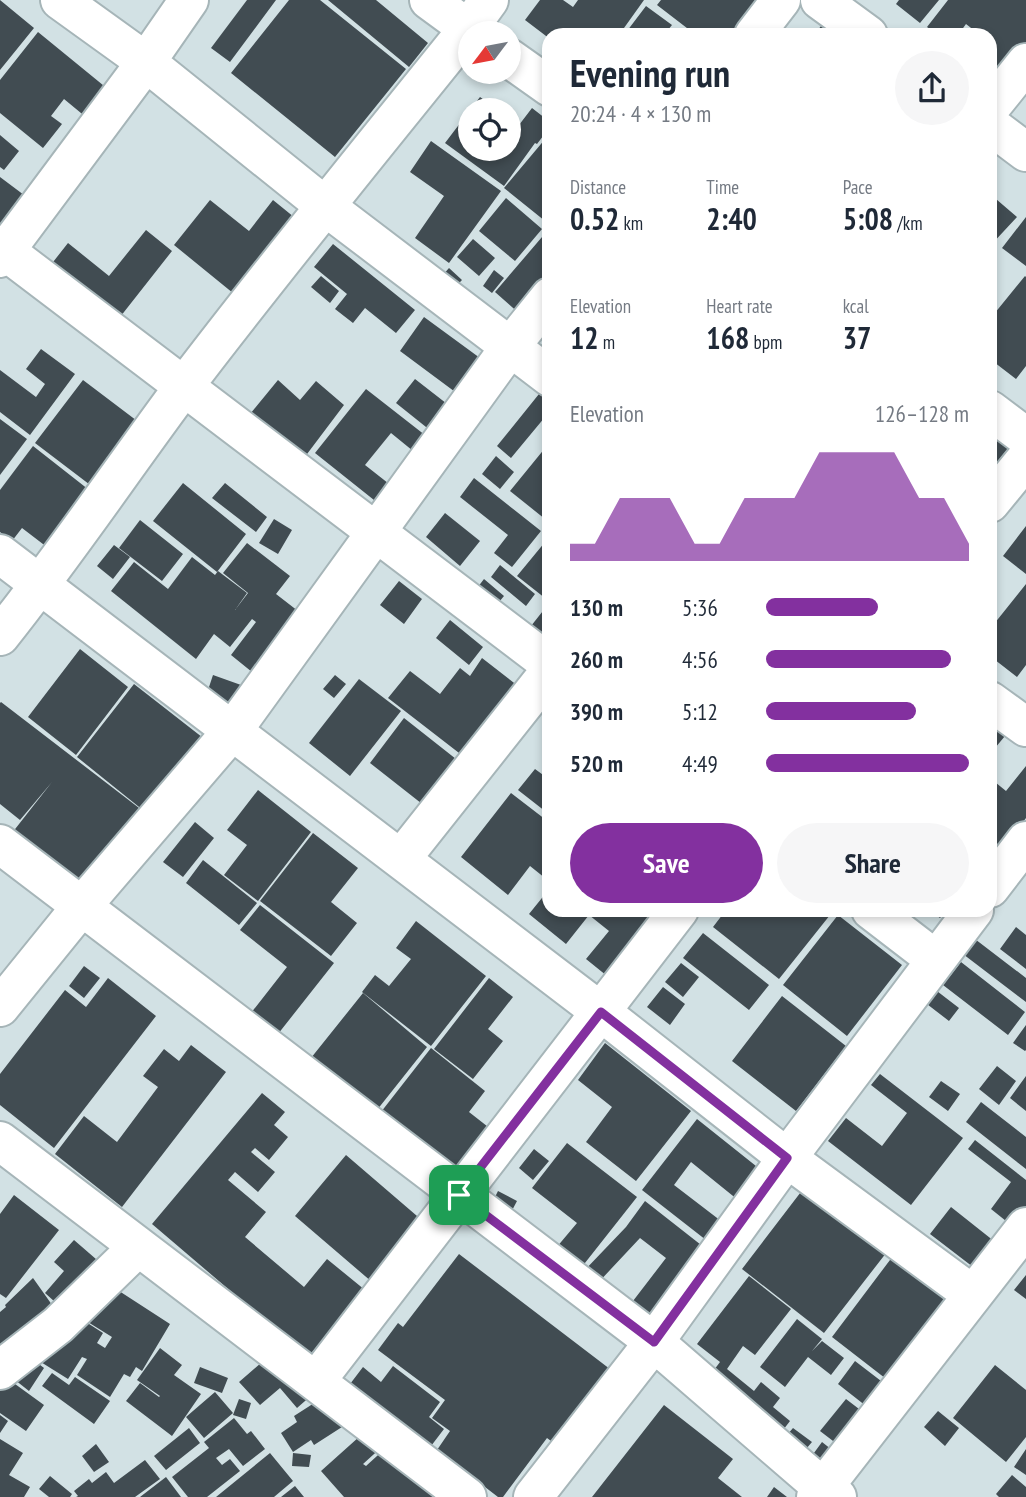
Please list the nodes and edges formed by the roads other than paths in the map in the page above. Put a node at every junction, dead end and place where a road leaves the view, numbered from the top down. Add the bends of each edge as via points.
1 (60, 0) edge
2 (189, 0) edge
3 (429, 0) edge
4 (781, 0) edge
5 (820, 0) edge
6 (477, 21) edge
7 (759, 28) edge
8 (858, 28) edge
9 (458, 44) edge
10 (146, 62) junction
11 (1026, 63) edge
12 (522, 67) edge
13 (542, 81) edge
14 (997, 99) edge
15 (997, 130) edge
16 (1026, 152) edge
17 (325, 206) junction
18 (2, 252) edge
19 (542, 307) edge
20 (510, 347) junction
21 (542, 371) edge
22 (185, 386) junction
23 (997, 415) edge
24 (1026, 437) edge
25 (1026, 459) edge
26 (997, 494) edge
27 (376, 532) junction
28 (0, 554) edge
29 (41, 586) junction
30 (0, 636) edge
31 (542, 658) edge
32 (542, 681) edge
33 (997, 706) edge
34 (1026, 727) edge
35 (233, 730) junction
36 (1026, 841) edge
37 (0, 844) edge
38 (401, 859) junction
39 (997, 879) edge
40 (81, 907) junction
41 (674, 917) edge
42 (880, 917) edge
43 (969, 917) edge
44 (936, 960) junction
45 (0, 1007) edge
46 (601, 1012) junction
47 (0, 1141) edge
48 (787, 1158) junction
49 (459, 1195) junction
50 (1026, 1227) edge
51 (138, 1247) junction
52 (973, 1296) junction
53 (654, 1342) junction
54 (0, 1370) edge
55 (316, 1381) junction
56 (825, 1494) edge
57 (467, 1497) edge
58 (533, 1497) edge

1 - 10 street
2 - 10 street
3 - 6 street
4 - 7 street
5 - 8 street
9 - 17 street
10 - 17 street
10 - 18 street
11 - 14 street
12 - 13 street
15 - 16 street
17 - 20 street
17 - 22 street
18 - 22 street
19 - 20 street
20 - 21 street
20 - 27 street
22 - 27 street
22 - 29 street
23 - 24 street
25 - 26 street
27 - 31 street
27 - 35 street
28 - 29 street
29 - 30 street
29 - 35 street
32 - 38 street
33 - 34 street
35 - 38 street
35 - 40 street
36 - 39 street
37 - 40 street
38 - 46 street
40 - 45 street
40 - 49 street
41 - 46 street
42 - 44 street
43 - 44 street
44 - 48 street
46 - 48 street
46 - 49 street
47 - 51 street
48 - 52 street
48 - 53 street
49 - 53 street
49 - 55 street
50 - 52 street
51 - 54 street via 58,1325
51 - 55 street
52 - 56 street
53 - 56 street
53 - 58 street
55 - 57 street

